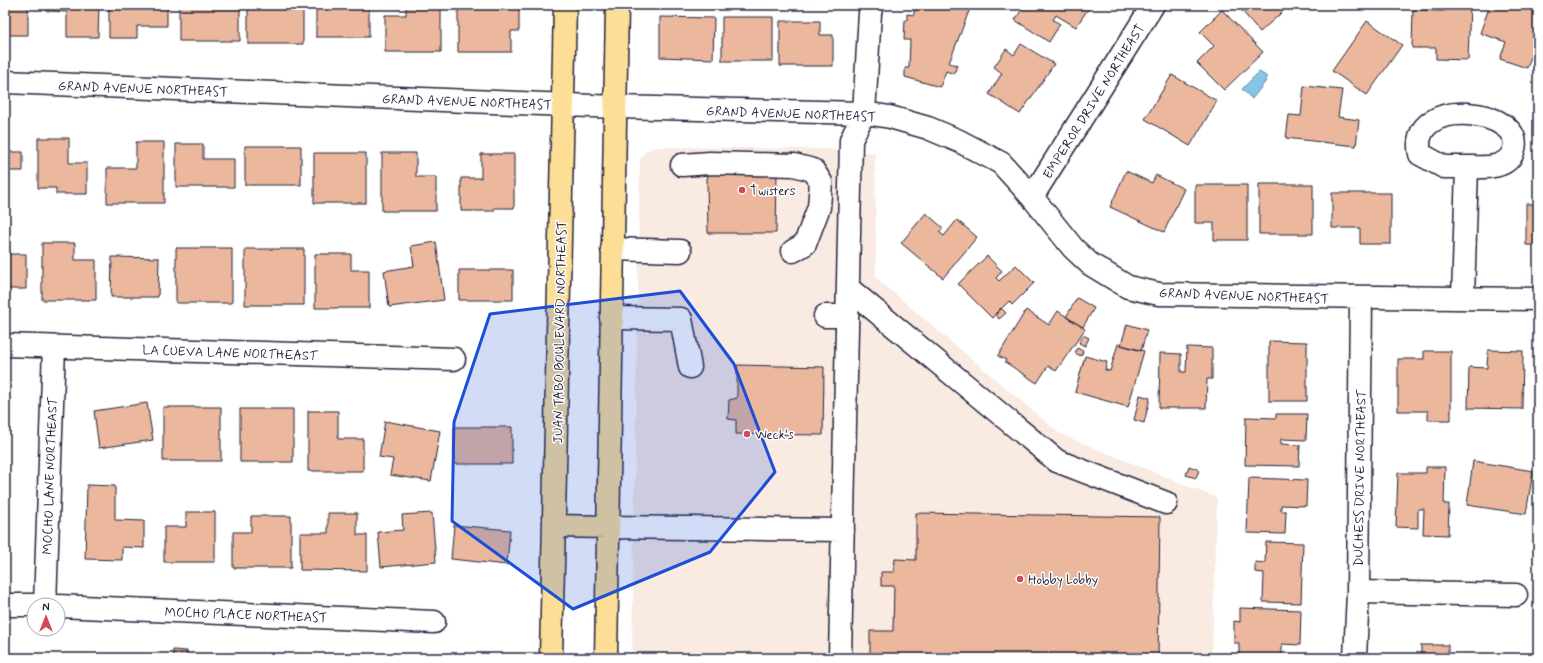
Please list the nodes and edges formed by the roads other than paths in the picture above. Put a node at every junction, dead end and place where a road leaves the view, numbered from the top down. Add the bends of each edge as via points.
1 (564, 5) edge
2 (617, 5) edge
3 (872, 5) edge
4 (1153, 5) edge
5 (5, 82) edge
6 (564, 105) junction
7 (616, 107) junction
8 (864, 113) junction
9 (682, 165) dead end
10 (1467, 167) dead end
11 (1032, 197) junction
12 (612, 249) junction
13 (680, 251) dead end
14 (793, 251) dead end
15 (848, 288) junction
16 (1361, 298) junction
17 (1464, 298) junction
18 (1538, 299) edge
19 (825, 316) dead end
20 (847, 316) junction
21 (611, 318) junction
22 (5, 345) edge
23 (54, 347) junction
24 (454, 359) dead end
25 (690, 366) dead end
26 (1166, 503) dead end
27 (554, 526) junction
28 (608, 527) junction
29 (843, 530) junction
30 (1358, 592) junction
31 (1516, 595) dead end
32 (45, 597) edge
33 (5, 604) edge
34 (26, 605) edge
35 (66, 606) edge
36 (434, 622) dead end
37 (551, 658) edge
38 (606, 658) edge
39 (840, 658) edge
40 (1355, 658) edge

1 - 6 main road, JUAN TABO BOULEVARD NORTHEAST
2 - 7 main road
3 - 8 street
4 - 11 street, EMPEROR DRIVE NORTHEAST
5 - 6 street, GRAND AVENUE NORTHEAST
6 - 7 street, GRAND AVENUE NORTHEAST
6 - 27 main road, JUAN TABO BOULEVARD NORTHEAST
7 - 8 street, GRAND AVENUE NORTHEAST
7 - 12 main road
8 - 11 street, GRAND AVENUE NORTHEAST via 890,117 928,128 959,141 1001,164
8 - 15 street via 850,140
9 - 14 street via 794,165 813,170 821,182 819,207 805,244
10 - 17 street
11 - 16 street, GRAND AVENUE NORTHEAST via 1073,248 1090,264 1128,287 1159,294
12 - 13 street
12 - 21 main road
15 - 20 street
15 - 26 street via 1057,461
16 - 17 street, GRAND AVENUE NORTHEAST
16 - 30 street, DUCHESS DRIVE NORTHEAST
17 - 18 street, GRAND AVENUE NORTHEAST
19 - 20 street
20 - 29 street
21 - 25 street via 681,319
21 - 28 main road
22 - 23 street, LA CUEVA LANE NORTHEAST
23 - 24 street, LA CUEVA LANE NORTHEAST
23 - 32 street, MOCHO LANE NORTHEAST
27 - 28 main road
27 - 37 main road, JUAN TABO BOULEVARD NORTHEAST
28 - 29 street
28 - 38 main road
29 - 39 street
30 - 31 street
30 - 40 street, DUCHESS DRIVE NORTHEAST
33 - 34 street
35 - 36 street, MOCHO PLACE NORTHEAST

